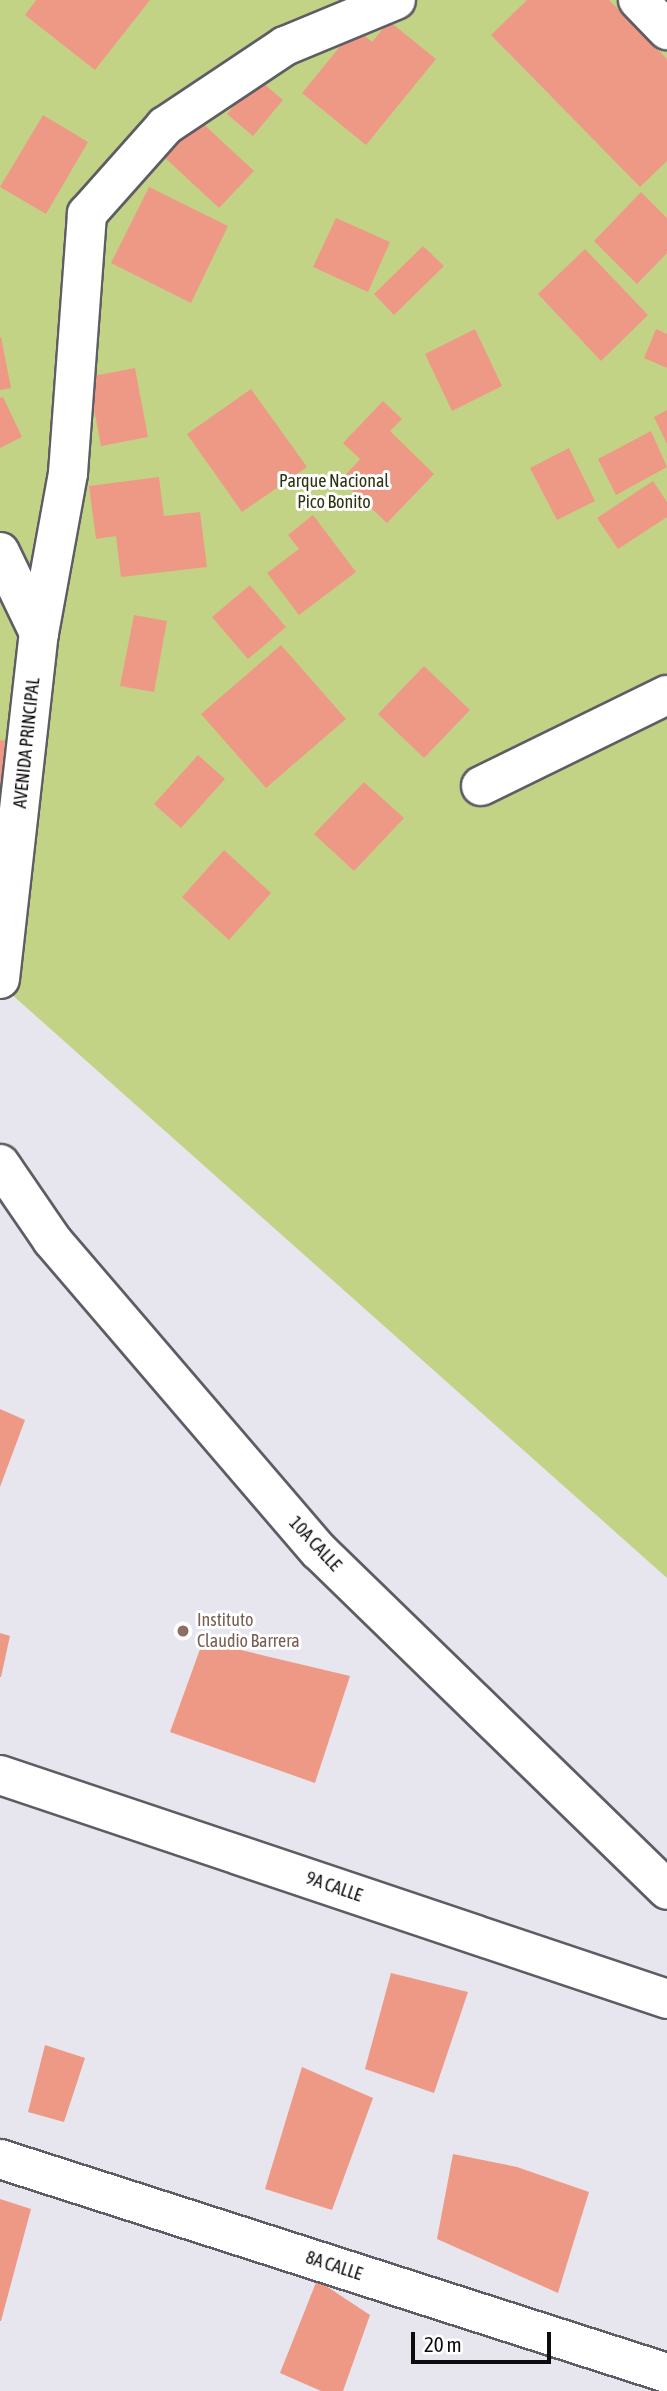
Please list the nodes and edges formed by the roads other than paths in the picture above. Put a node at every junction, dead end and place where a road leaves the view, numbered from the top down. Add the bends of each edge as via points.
1 (396, 0) edge
2 (638, 0) edge
3 (667, 30) edge
4 (0, 552) edge
5 (39, 633) junction
6 (667, 695) edge
7 (481, 786) dead end
8 (0, 979) edge
9 (0, 1164) edge
10 (0, 1775) edge
11 (667, 1890) edge
12 (667, 1998) edge
13 (0, 2159) edge
14 (667, 2373) edge

1 - 5 street, AVENIDA PRINCIPAL via 285,46 165,126 87,214 68,473
2 - 3 street
4 - 5 street
5 - 8 street, AVENIDA PRINCIPAL
6 - 7 street
9 - 11 street, 10A CALLE via 52,1240 319,1551
10 - 12 street, 9A CALLE
13 - 14 street, 8A CALLE

